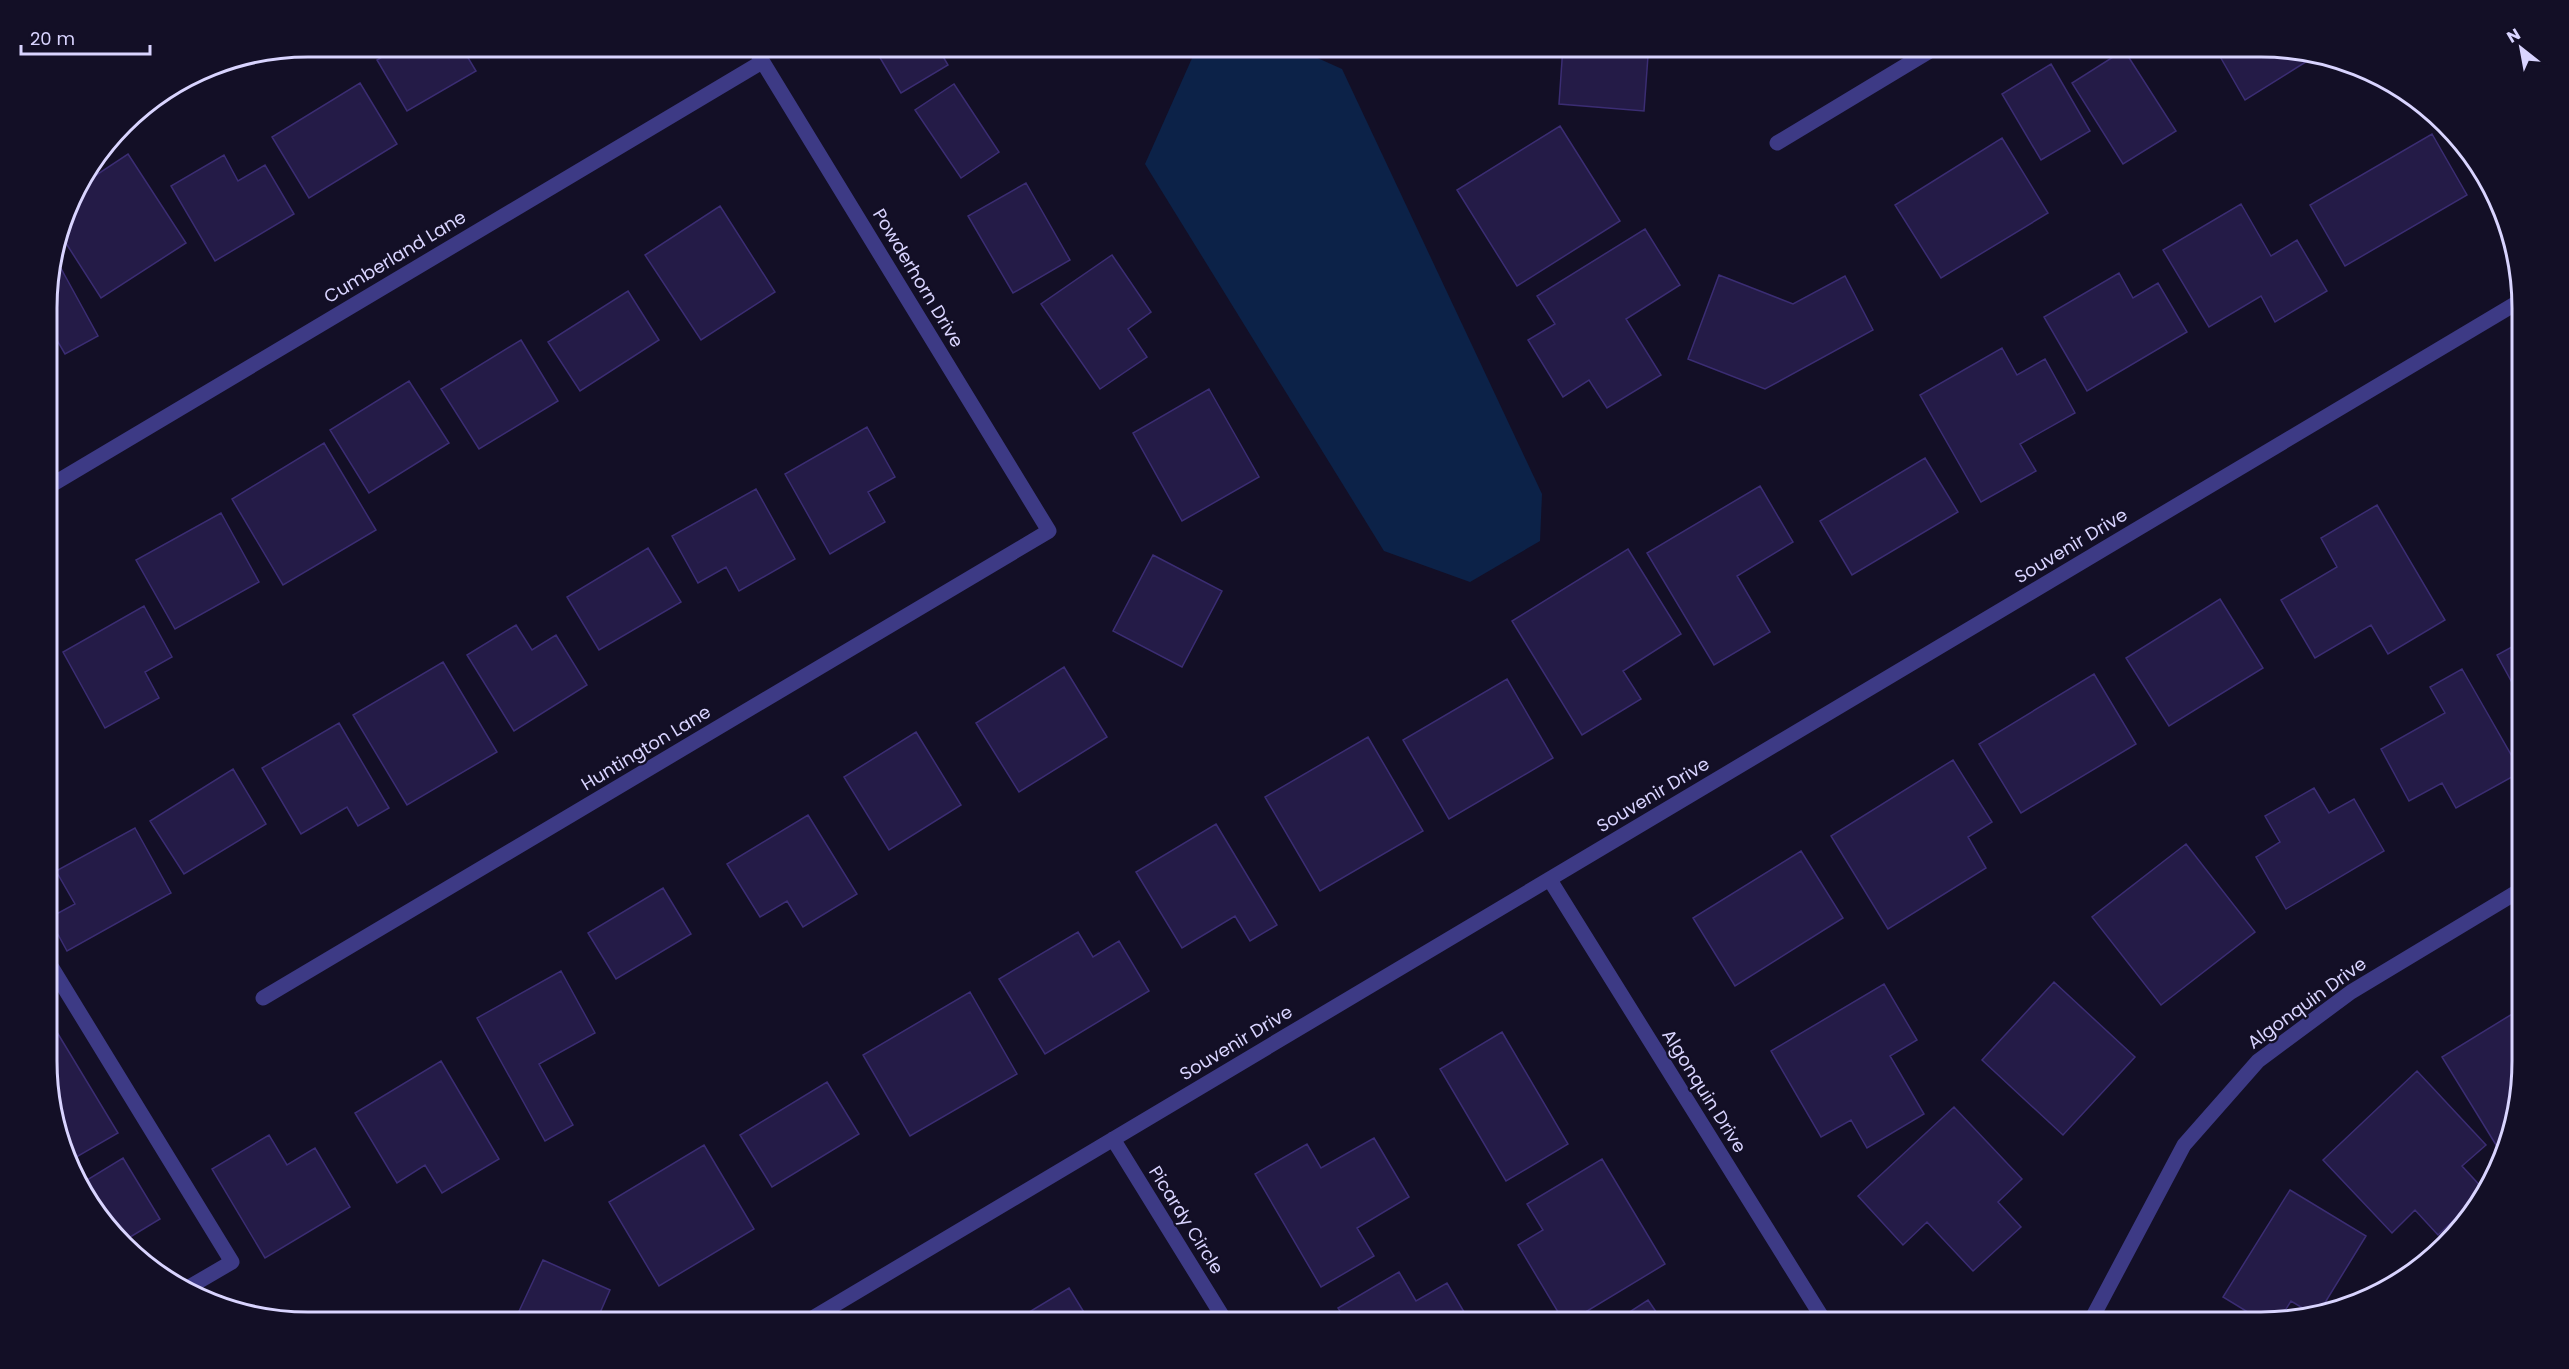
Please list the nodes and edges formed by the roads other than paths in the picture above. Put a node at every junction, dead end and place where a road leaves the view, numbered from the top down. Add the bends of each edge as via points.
1 (759, 57) edge
2 (1920, 57) edge
3 (762, 62) junction
4 (1777, 143) dead end
5 (2512, 306) edge
6 (57, 481) edge
7 (1048, 531) joint
8 (1550, 879) junction
9 (2512, 895) edge
10 (57, 978) edge
11 (263, 998) dead end
12 (1113, 1139) junction
13 (194, 1284) edge
14 (823, 1312) edge
15 (1220, 1312) edge
16 (1819, 1312) edge
17 (2095, 1312) edge

1 - 3 street, Powderhorn Drive
2 - 4 street
3 - 6 street, Cumberland Lane
3 - 7 street, Powderhorn Drive
5 - 8 street, Souvenir Drive
7 - 11 street, Huntington Lane
8 - 12 street, Souvenir Drive
8 - 16 street, Algonquin Drive
9 - 17 street, Algonquin Drive via 2351,992 2258,1061 2184,1145
10 - 13 street via 232,1262
12 - 14 street, Souvenir Drive
12 - 15 street, Picardy Circle

